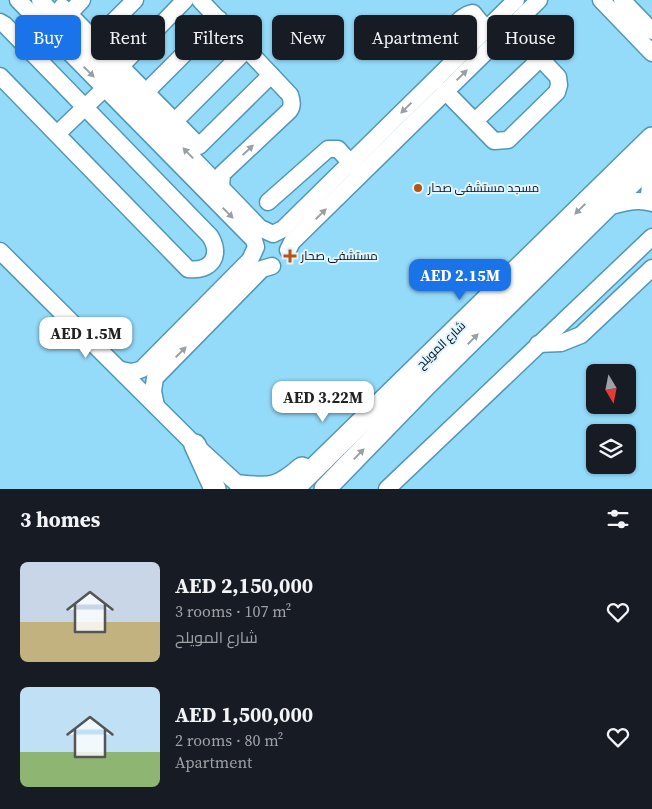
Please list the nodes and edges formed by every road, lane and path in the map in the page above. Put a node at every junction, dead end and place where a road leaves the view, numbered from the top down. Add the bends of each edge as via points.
1 (18, 0) edge
2 (40, 0) edge
3 (55, 0) edge
4 (82, 0) edge
5 (136, 0) edge
6 (185, 0) edge
7 (200, 0) edge
8 (516, 0) edge
9 (539, 0) edge
10 (601, 0) edge
11 (622, 0) edge
12 (47, 15) edge
13 (53, 15) edge
14 (57, 15) edge
15 (65, 15) edge
16 (121, 15) edge
17 (215, 15) edge
18 (523, 15) edge
19 (477, 18) edge
20 (0, 22) edge
21 (486, 29) junction
22 (652, 31) edge
23 (15, 34) edge
24 (477, 38) edge
25 (81, 39) edge
26 (487, 50) edge
27 (651, 50) edge
28 (81, 54) edge
29 (40, 60) edge
30 (111, 60) edge
31 (178, 60) edge
32 (236, 60) edge
33 (257, 60) edge
34 (456, 60) edge
35 (539, 60) edge
36 (543, 60) edge
37 (118, 69) junction
38 (271, 75) junction
39 (0, 76) edge
40 (105, 88) junction
41 (445, 91) junction
42 (146, 92) junction
43 (85, 107) junction
44 (175, 121) junction
45 (474, 121) junction
46 (652, 125) edge
47 (57, 134) junction
48 (652, 138) edge
49 (652, 162) edge
50 (356, 168) junction
51 (605, 184) junction
52 (215, 190) junction
53 (268, 202) dead end
54 (652, 203) edge
55 (605, 208) junction
56 (188, 214) junction
57 (273, 234) junction
58 (652, 237) edge
59 (256, 247) junction
60 (288, 250) junction
61 (0, 251) edge
62 (272, 266) junction
63 (652, 268) edge
64 (538, 344) junction
65 (149, 374) junction
66 (410, 376) junction
67 (130, 380) junction
68 (156, 406) junction
69 (195, 445) junction
70 (242, 488) edge
71 (215, 489) edge
72 (293, 489) edge
73 (325, 489) edge
74 (387, 489) edge

1 - 12 street
2 - 13 street
3 - 14 street
4 - 15 street
5 - 16 street
6 - 37 street
7 - 17 street
8 - 21 street
9 - 18 street
10 - 27 street
11 - 22 street
19 - 21 street
20 - 23 street
21 - 24 street
25 - 37 street
41 -> 26 street
28 -> 40 street
29 - 43 street
30 - 37 street
31 - 42 street
32 - 44 street
33 - 38 street
34 -> 50 street
35 - 45 street
36 - 45 street via 558,76 560,85 557,92 508,140 494,141
37 - 42 street
52 -> 37 street
38 - 44 street via 199,146
52 -> 38 street via 222,174 292,107 290,95
39 - 47 street
40 - 43 street
40 - 52 street
41 - 45 street
41 - 50 street
42 - 44 street
43 - 47 street
43 - 56 street
46 - 51 street via 612,166
47 - 56 street via 188,269 201,269 211,262 216,251 210,236
48 - 51 main road, شارع المويلح
49 - 54 street via 649,195
49 - 55 main road, شارع المويلح
50 - 53 street via 338,149 328,149
50 - 57 street
60 -> 50 street
51 -> 66 main road, شارع المويلح
52 - 56 street
52 - 57 street via 260,228
52 -> 59 street
54 - 55 street via 628,201
73 -> 55 main road, شارع المويلح
57 - 59 street via 259,239
57 - 60 street via 284,239
58 - 64 street
59 - 62 street via 259,260
59 - 65 street via 250,260
60 - 62 street via 285,260
61 - 67 street
65 -> 62 street via 262,269
63 - 64 street via 581,335 561,343
64 - 74 street
65 - 67 street
65 - 67 street via 129,372
65 - 68 street
66 - 70 main road via 363,409 286,482 262,488
66 - 72 main road, شارع المويلح
67 - 68 street
68 - 69 street
69 - 70 street
69 - 71 main road

